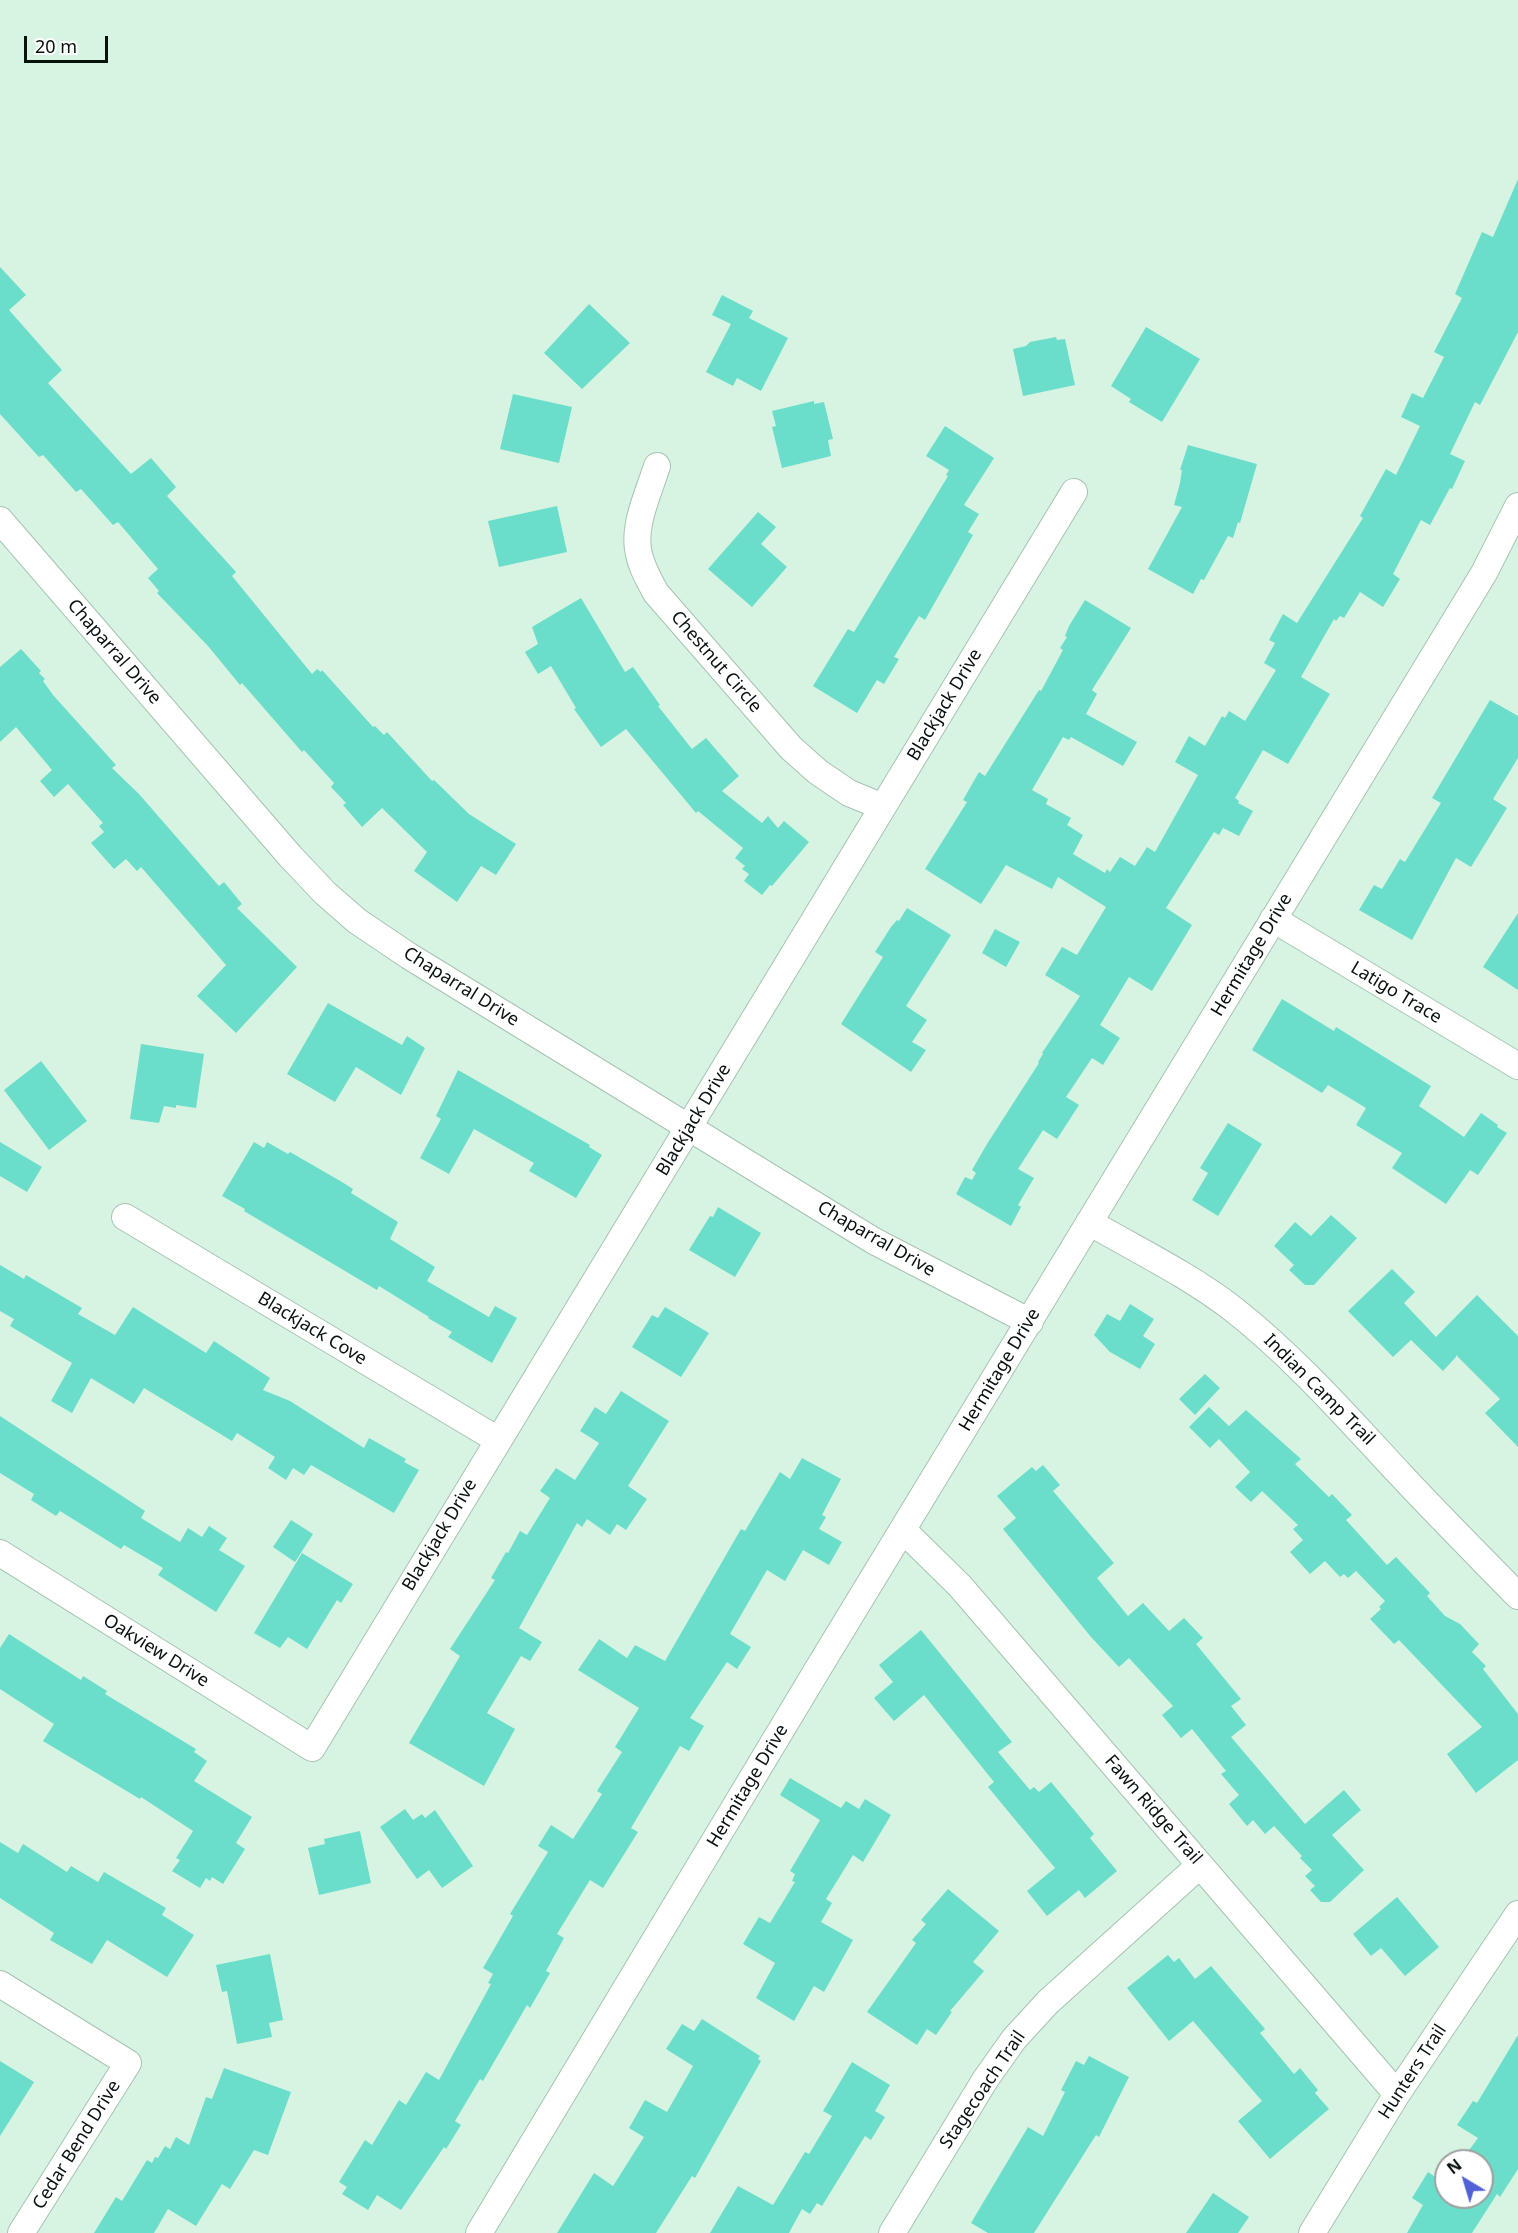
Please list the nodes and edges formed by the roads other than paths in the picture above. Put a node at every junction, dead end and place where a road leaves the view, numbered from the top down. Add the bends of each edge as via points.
1 (657, 466) dead end
2 (1074, 492) dead end
3 (1518, 506) edge
4 (0, 520) edge
5 (883, 807) junction
6 (1273, 919) junction
7 (1518, 1066) edge
8 (690, 1127) junction
9 (125, 1217) dead end
10 (1089, 1222) junction
11 (1030, 1322) junction
12 (498, 1440) junction
13 (903, 1530) junction
14 (0, 1553) edge
15 (1518, 1596) edge
16 (312, 1748) joint
17 (1200, 1865) junction
18 (1518, 1914) edge
19 (0, 1984) edge
20 (1397, 2094) junction
21 (21, 2233) edge
22 (479, 2233) edge
23 (892, 2233) edge
24 (1312, 2233) edge

1 - 5 street, Chestnut Circle via 639,524 638,550 657,593 791,748 849,793
2 - 5 street, Blackjack Drive
3 - 6 street, Hermitage Drive via 1484,573
4 - 8 street, Chaparral Drive via 325,893 357,921 409,956
5 - 8 street, Blackjack Drive
6 - 7 street, Latigo Trace
6 - 10 street, Hermitage Drive
8 - 11 street, Chaparral Drive via 874,1241
8 - 12 street, Blackjack Drive
9 - 12 street, Blackjack Cove
10 - 11 street, Hermitage Drive
10 - 15 street, Indian Camp Trail via 1192,1281 1267,1337
11 - 13 street, Hermitage Drive
12 - 16 street, Blackjack Drive
13 - 17 street, Fawn Ridge Trail via 960,1586
13 - 22 street, Hermitage Drive
14 - 16 street, Oakview Drive
17 - 20 street, Fawn Ridge Trail
17 - 23 street, Stagecoach Trail via 1048,2002 1014,2039
18 - 20 street, Hunters Trail
19 - 21 street, Cedar Bend Drive via 128,2063
20 - 24 street, Hunters Trail

